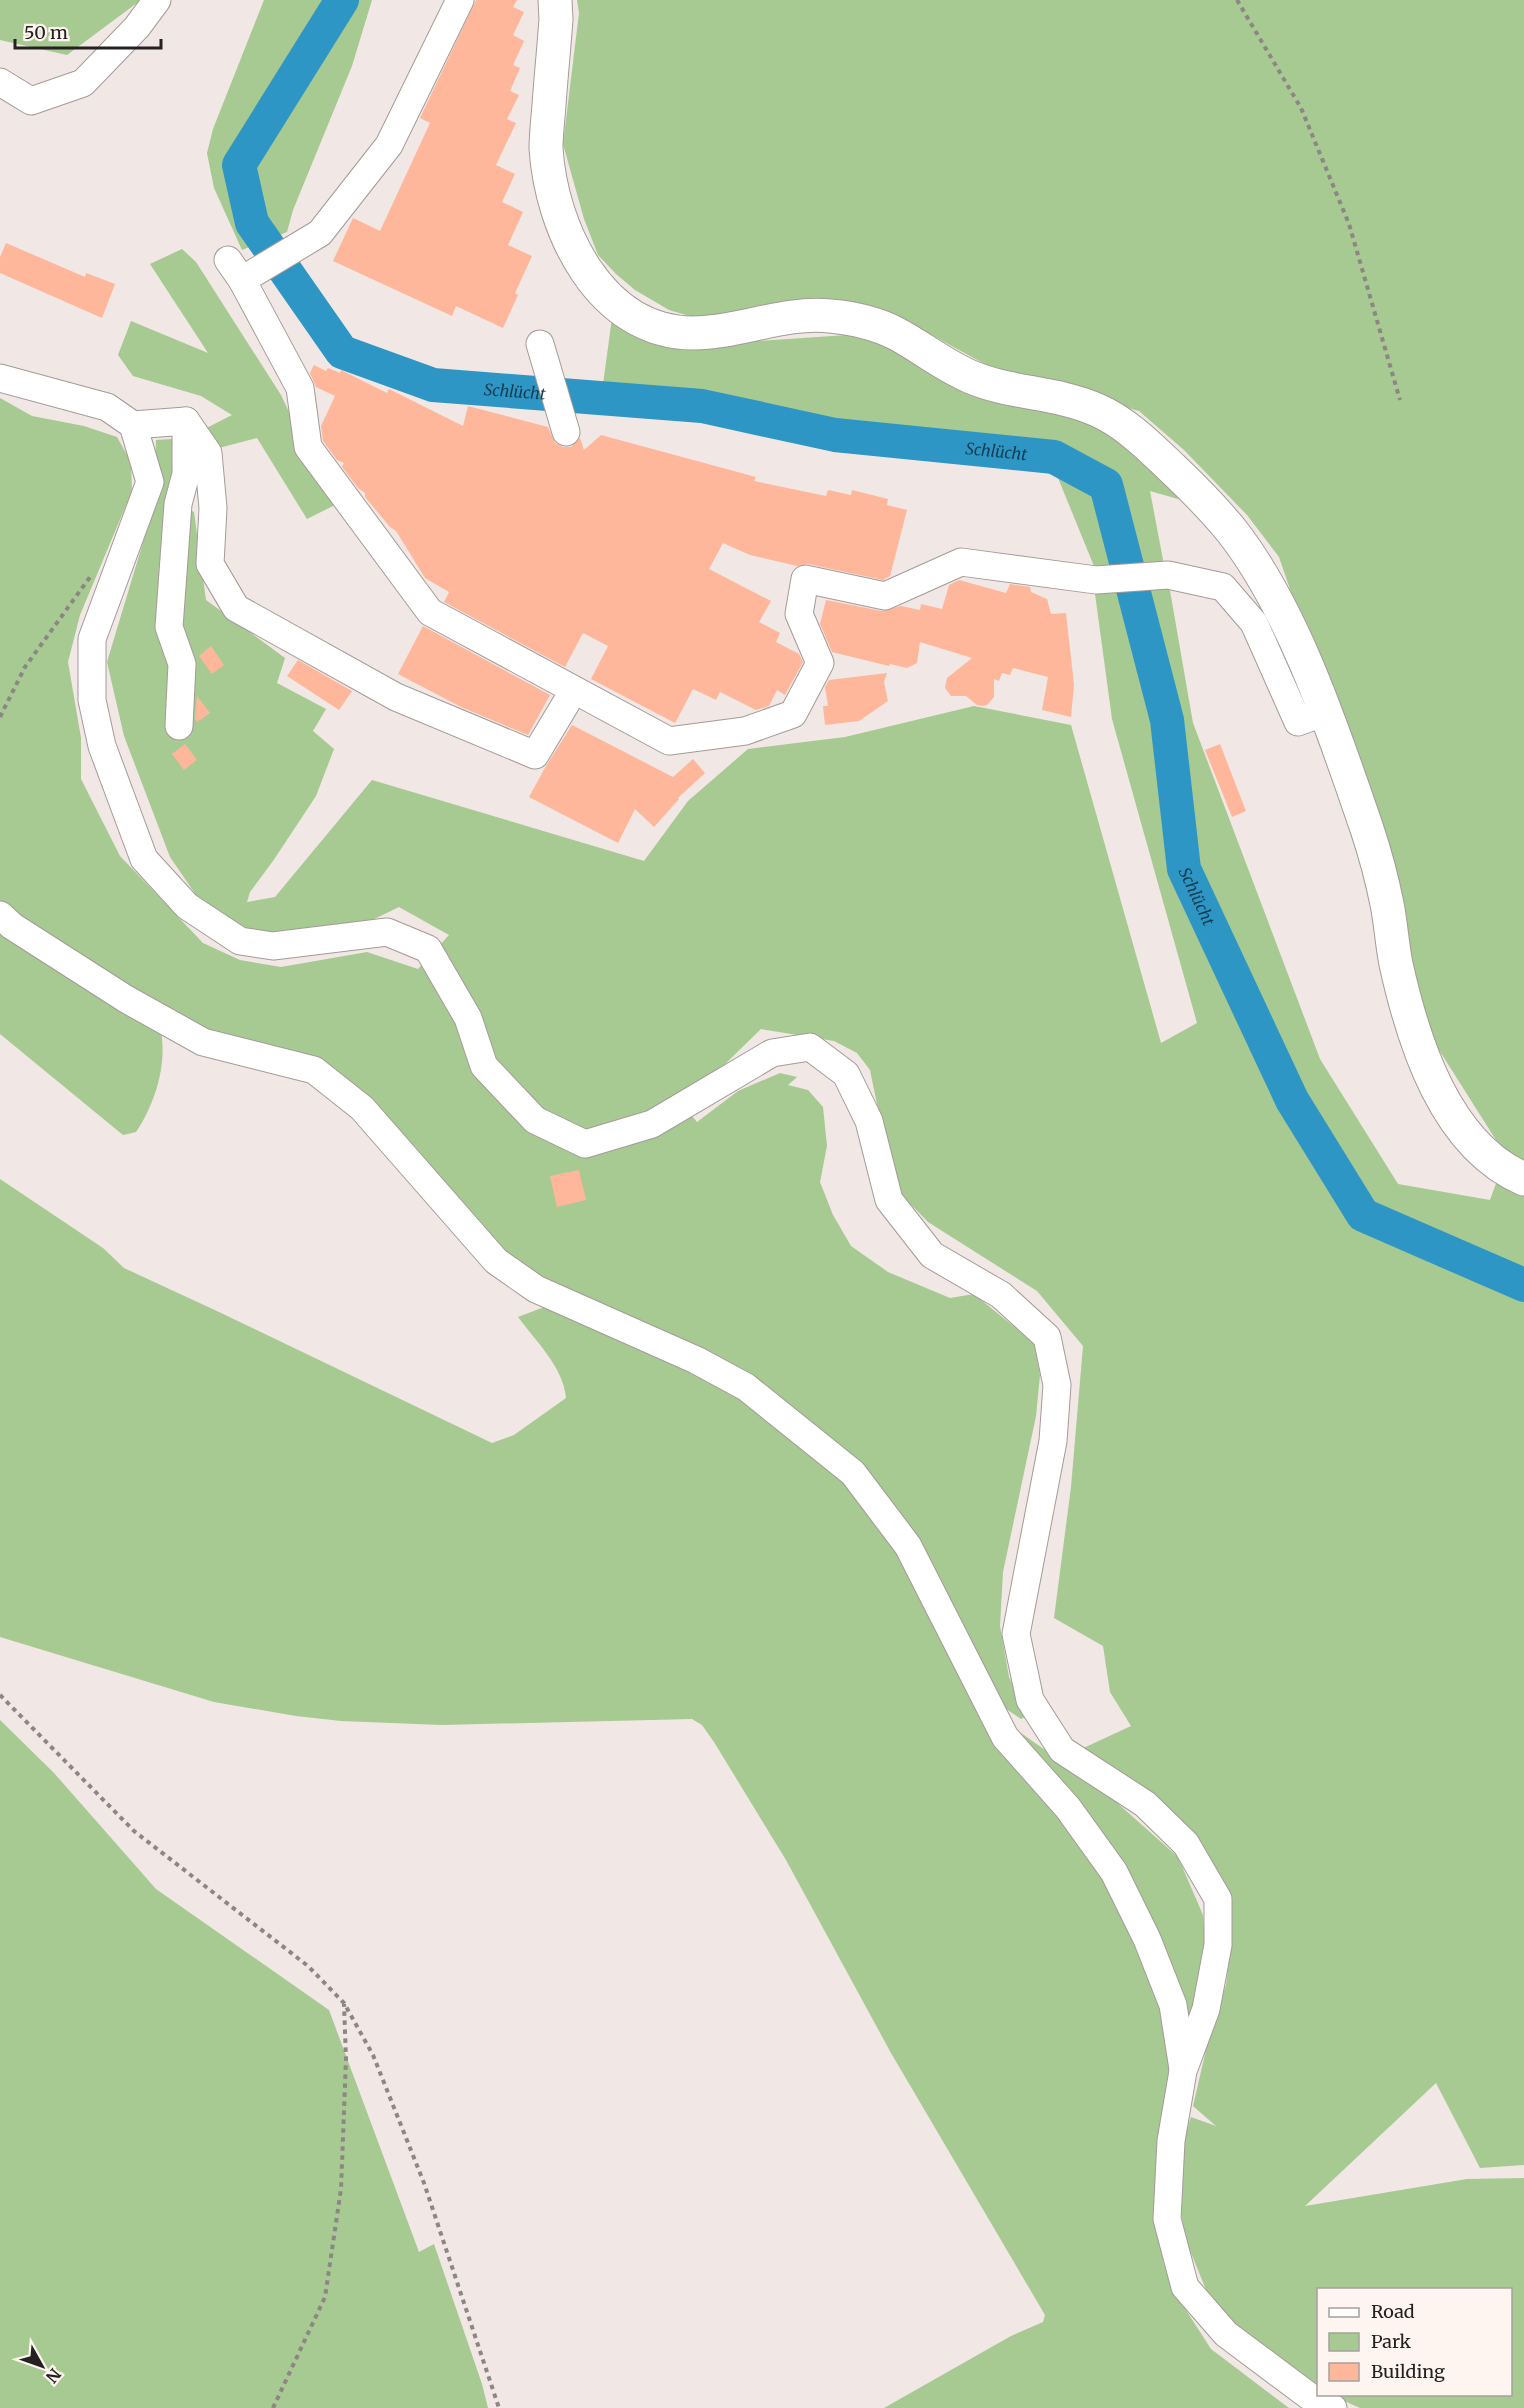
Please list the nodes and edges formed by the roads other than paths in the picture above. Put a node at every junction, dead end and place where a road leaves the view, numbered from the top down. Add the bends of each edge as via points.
1 (157, 0) edge
2 (459, 0) edge
3 (555, 0) edge
4 (0, 82) edge
5 (540, 344) dead end
6 (0, 378) edge
7 (186, 422) junction
8 (134, 425) junction
9 (566, 432) dead end
10 (574, 690) junction
11 (1325, 712) junction
12 (179, 726) dead end
13 (0, 915) edge
14 (1524, 1179) edge
15 (1184, 2071) junction
16 (1333, 2408) edge

1 - 4 street via 83,83 31,101
2 - 10 street via 388,145 320,233 266,264 235,270 300,388 308,447 430,612
3 - 11 main road via 546,146 552,186 563,226 585,270 614,304 655,327 691,333 826,315 868,322 975,379 1098,410 1124,426 1161,458 1200,494 1232,532 1259,571 1296,642
5 - 9 street
6 - 8 street via 107,407
7 - 8 street
7 - 10 street via 208,453 213,508 210,564 236,608 396,697 535,755
7 - 12 street via 186,474 178,504 169,627 182,664
8 - 15 street via 150,482 92,639 92,700 102,746 144,859 187,906 240,941 273,946 387,932 428,949 468,1018 484,1066 535,1120 585,1144 652,1124 772,1053 810,1047 846,1074 869,1121 889,1200 932,1255 1001,1295 1047,1337 1057,1385 1053,1441 1016,1634 1030,1700 1062,1750 1144,1804 1186,1844 1218,1899 1218,1946 1206,2009
10 - 11 street via 669,741 745,731 794,714 820,663 799,614 805,579 885,596 961,562 1096,580 1168,575 1223,586 1254,623 1298,722
11 - 14 main road via 1368,834 1387,904 1395,962 1430,1075 1457,1122 1478,1148
13 - 15 street via 126,999 203,1042 314,1070 362,1108 496,1261 536,1289 696,1360 746,1387 853,1473 908,1546 1005,1737 1068,1808 1114,1872 1173,2005
15 - 16 street via 1171,2141 1167,2219 1185,2287 1226,2334 1309,2396

